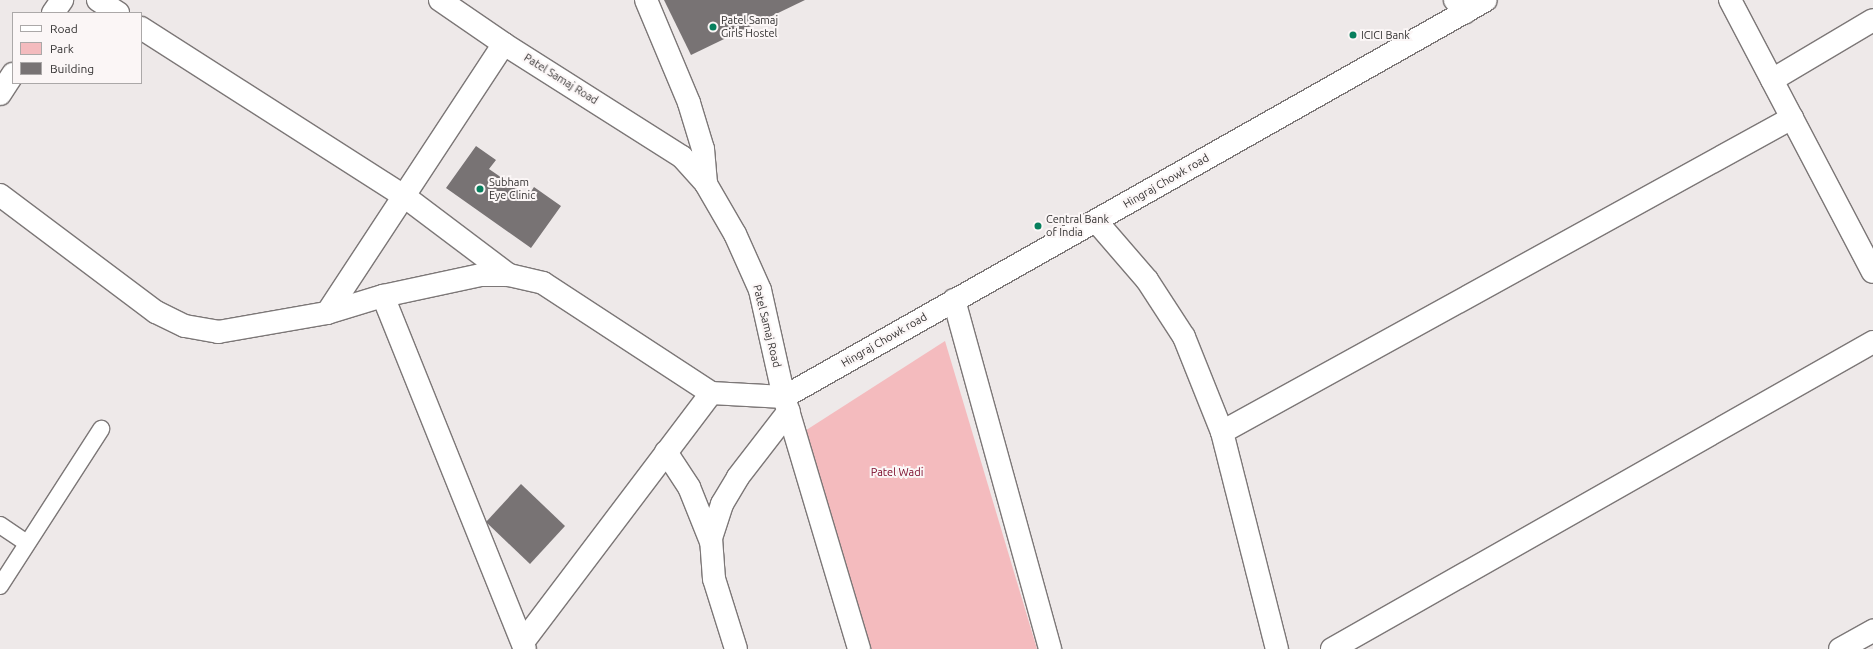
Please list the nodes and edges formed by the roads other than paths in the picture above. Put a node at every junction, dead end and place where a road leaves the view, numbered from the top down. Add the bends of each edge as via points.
1 (62, 0) edge
2 (98, 0) edge
3 (440, 0) edge
4 (646, 0) edge
5 (1486, 0) edge
6 (1730, 0) edge
7 (1460, 6) edge
8 (54, 12) edge
9 (116, 12) edge
10 (1873, 20) edge
11 (142, 29) edge
12 (504, 44) junction
13 (12, 76) edge
14 (1772, 80) junction
15 (0, 94) edge
16 (1792, 118) junction
17 (706, 184) junction
18 (0, 195) edge
19 (404, 196) junction
20 (1096, 221) junction
21 (1873, 272) edge
22 (509, 275) junction
23 (383, 296) junction
24 (954, 300) junction
25 (327, 313) junction
26 (1873, 342) edge
27 (711, 393) junction
28 (786, 404) junction
29 (101, 429) dead end
30 (1222, 432) junction
31 (666, 452) junction
32 (0, 525) edge
33 (711, 542) junction
34 (27, 543) junction
35 (0, 586) edge
36 (1873, 631) edge
37 (524, 646) edge
38 (736, 649) edge
39 (859, 649) edge
40 (1050, 649) edge
41 (1277, 649) edge
42 (1332, 649) edge
43 (1840, 649) edge

1 - 8 street
2 - 9 street
3 - 12 street, Patel Samaj Road
4 - 17 street via 689,103 703,149
5 - 7 street, Hingraj Chowk road
6 - 14 street
7 - 20 street, Hingraj Chowk road
10 - 14 street
11 - 19 street
12 - 17 street, Patel Samaj Road via 682,157
12 - 19 street
13 - 15 street
14 - 16 street
16 - 21 street
16 - 30 street
17 - 28 street, Patel Samaj Road via 735,234 760,290
18 - 25 street via 156,312 185,326 218,332
19 - 22 street
19 - 25 street
20 - 24 street, Hingraj Chowk road
20 - 30 street via 1148,280 1184,337
22 - 23 street via 481,275
22 - 27 street via 543,283
23 - 25 street
23 - 37 street
24 - 28 street, Hingraj Chowk road
24 - 40 street
26 - 42 street
27 - 28 street
27 - 31 street
28 - 33 street via 722,504
28 - 39 street, Patel Samaj Road
29 - 34 lane
30 - 41 street
31 - 33 street via 690,487
31 - 37 street
32 - 34 lane
33 - 38 street via 714,579
34 - 35 lane
36 - 43 street

